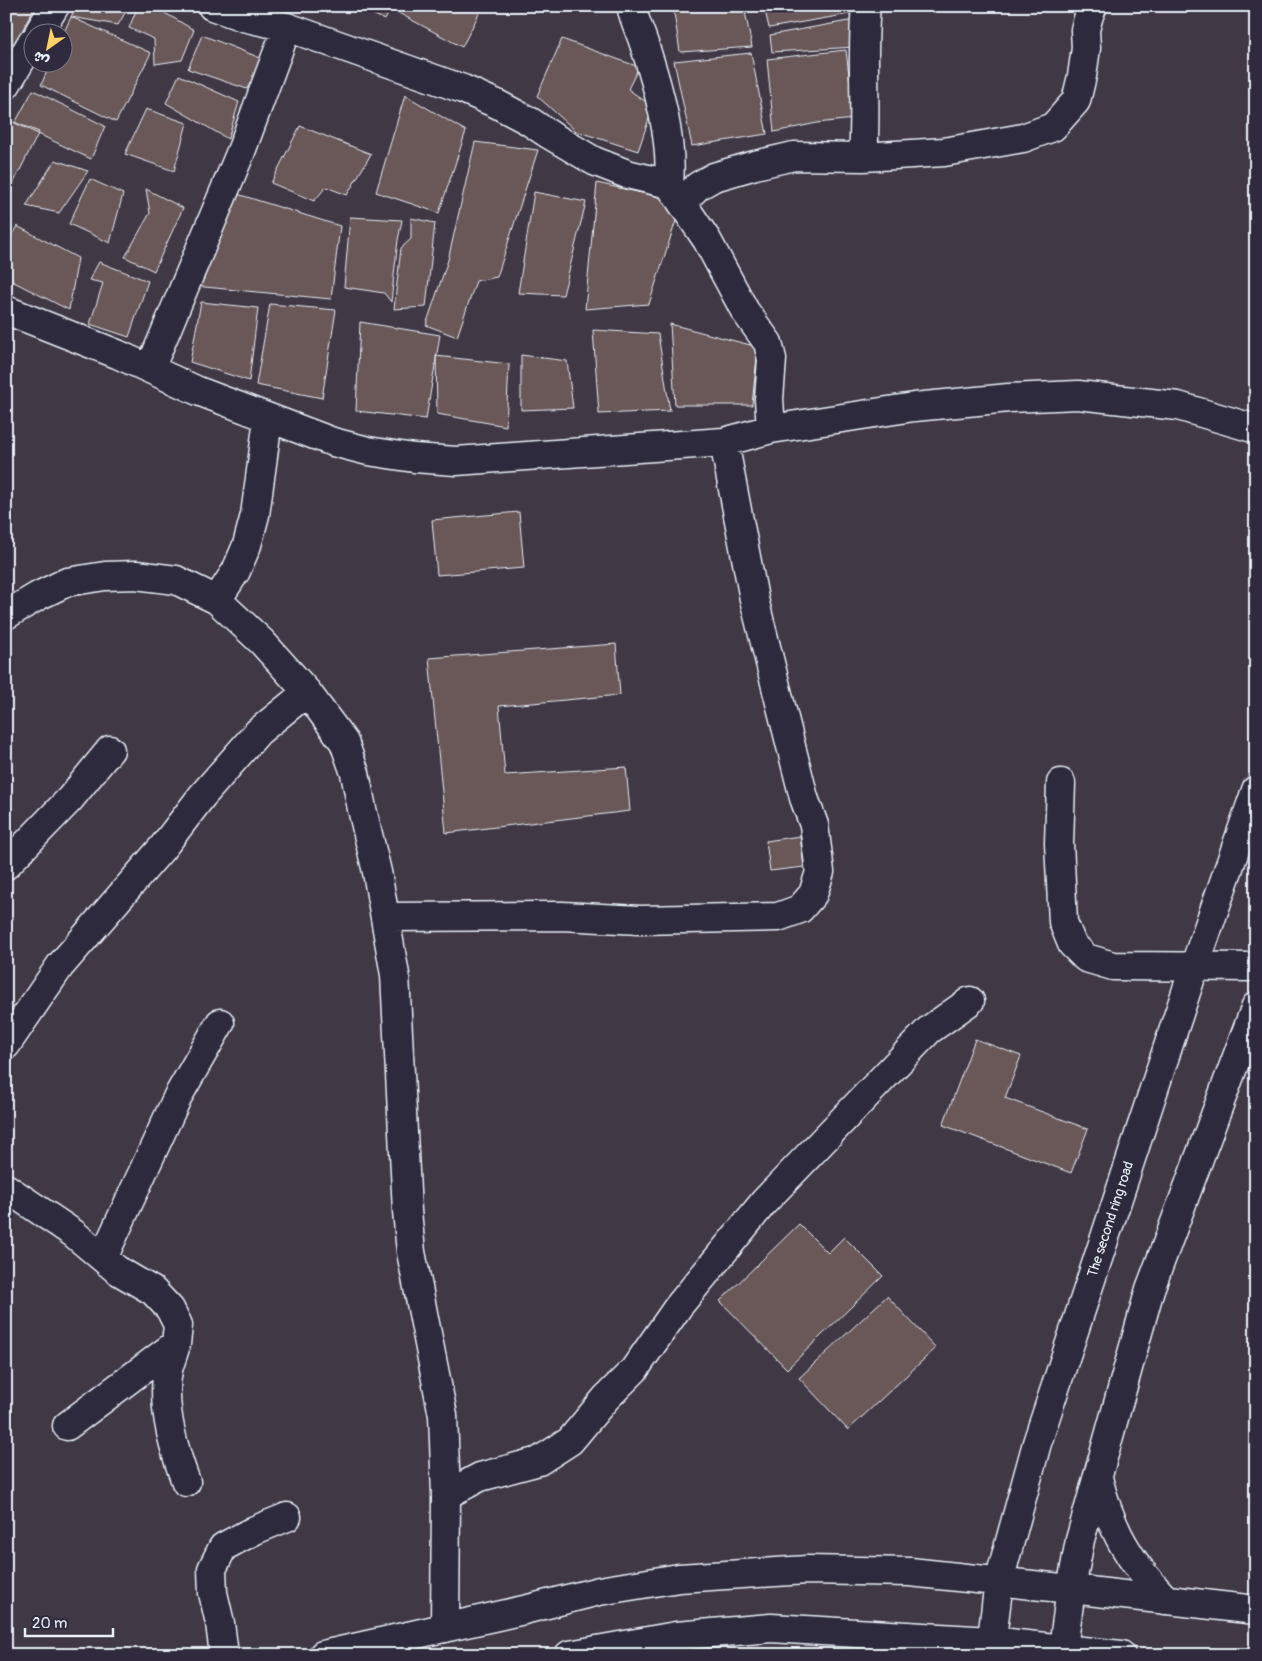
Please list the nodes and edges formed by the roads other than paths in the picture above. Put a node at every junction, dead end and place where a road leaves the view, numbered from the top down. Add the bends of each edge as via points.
1 (54, 6) edge
2 (212, 6) edge
3 (632, 6) edge
4 (866, 6) edge
5 (1094, 6) edge
6 (45, 22) edge
7 (287, 27) junction
8 (22, 59) edge
9 (6, 85) edge
10 (863, 157) junction
11 (676, 193) junction
12 (6, 310) edge
13 (150, 369) junction
14 (268, 419) junction
15 (771, 429) junction
16 (1256, 429) edge
17 (724, 442) junction
18 (217, 600) junction
19 (6, 615) edge
20 (306, 692) junction
21 (110, 750) dead end
22 (1061, 783) dead end
23 (1256, 790) edge
24 (11, 850) edge
25 (385, 917) junction
26 (1256, 967) edge
27 (1194, 968) junction
28 (970, 1001) dead end
29 (1256, 1006) edge
30 (220, 1022) dead end
31 (6, 1045) edge
32 (6, 1188) edge
33 (103, 1258) junction
34 (176, 1344) junction
35 (67, 1426) dead end
36 (1098, 1478) junction
37 (186, 1482) dead end
38 (446, 1495) junction
39 (287, 1516) dead end
40 (999, 1580) junction
41 (1071, 1589) junction
42 (1166, 1600) junction
43 (1256, 1610) edge
44 (445, 1628) junction
45 (676, 1646) edge
46 (990, 1648) edge
47 (1063, 1652) edge
48 (224, 1655) edge
49 (323, 1655) edge
50 (568, 1655) edge
51 (1121, 1655) edge

1 - 6 street
2 - 7 street
3 - 11 street via 666,125
4 - 10 street
5 - 10 street via 1085,30 1086,48 1076,100 1053,126 1023,138 944,152
7 - 11 street via 497,104 594,161
7 - 13 street via 242,149
8 - 9 street
10 - 11 street via 794,156 755,164
11 - 15 street via 707,240 746,312 768,343 772,359
12 - 13 street
13 - 14 street
14 - 17 street via 368,451 456,461
14 - 18 street via 255,515 247,545 236,571
15 - 16 street via 914,407 1078,395 1178,406
15 - 17 street
17 - 25 street via 754,599 804,798 814,825 820,872 813,894 800,909 778,917 640,920 562,916
18 - 19 street via 176,580 136,575 105,576 67,582
18 - 20 street via 262,642
20 - 25 street via 344,742 355,773
20 - 31 street via 258,732 202,796 163,847 60,966
21 - 24 street via 70,799
22 - 27 street via 1059,844 1063,922 1072,944 1086,958 1113,966
23 - 27 street, The second ring road
25 - 38 street via 395,976 407,1211 443,1415
26 - 27 street
27 - 40 street, The second ring road via 1053,1391
28 - 38 street via 929,1030 764,1202 678,1306 634,1370 570,1441 539,1461 480,1477
29 - 36 street via 1150,1289
30 - 33 street via 178,1096
32 - 33 street via 73,1233
33 - 34 street via 153,1292 170,1309 178,1325
34 - 35 street
34 - 37 street via 168,1372 167,1411
36 - 41 street via 1080,1540
36 - 42 street via 1111,1523 1122,1544
38 - 44 street
39 - 48 street via 223,1548 212,1569
40 - 41 street
40 - 44 street via 910,1572 807,1570 679,1578 599,1592
40 - 46 street, The second ring road
41 - 42 street
41 - 47 street
42 - 43 street
44 - 49 street
45 - 46 street via 770,1628
45 - 50 street
46 - 47 street
47 - 51 street

